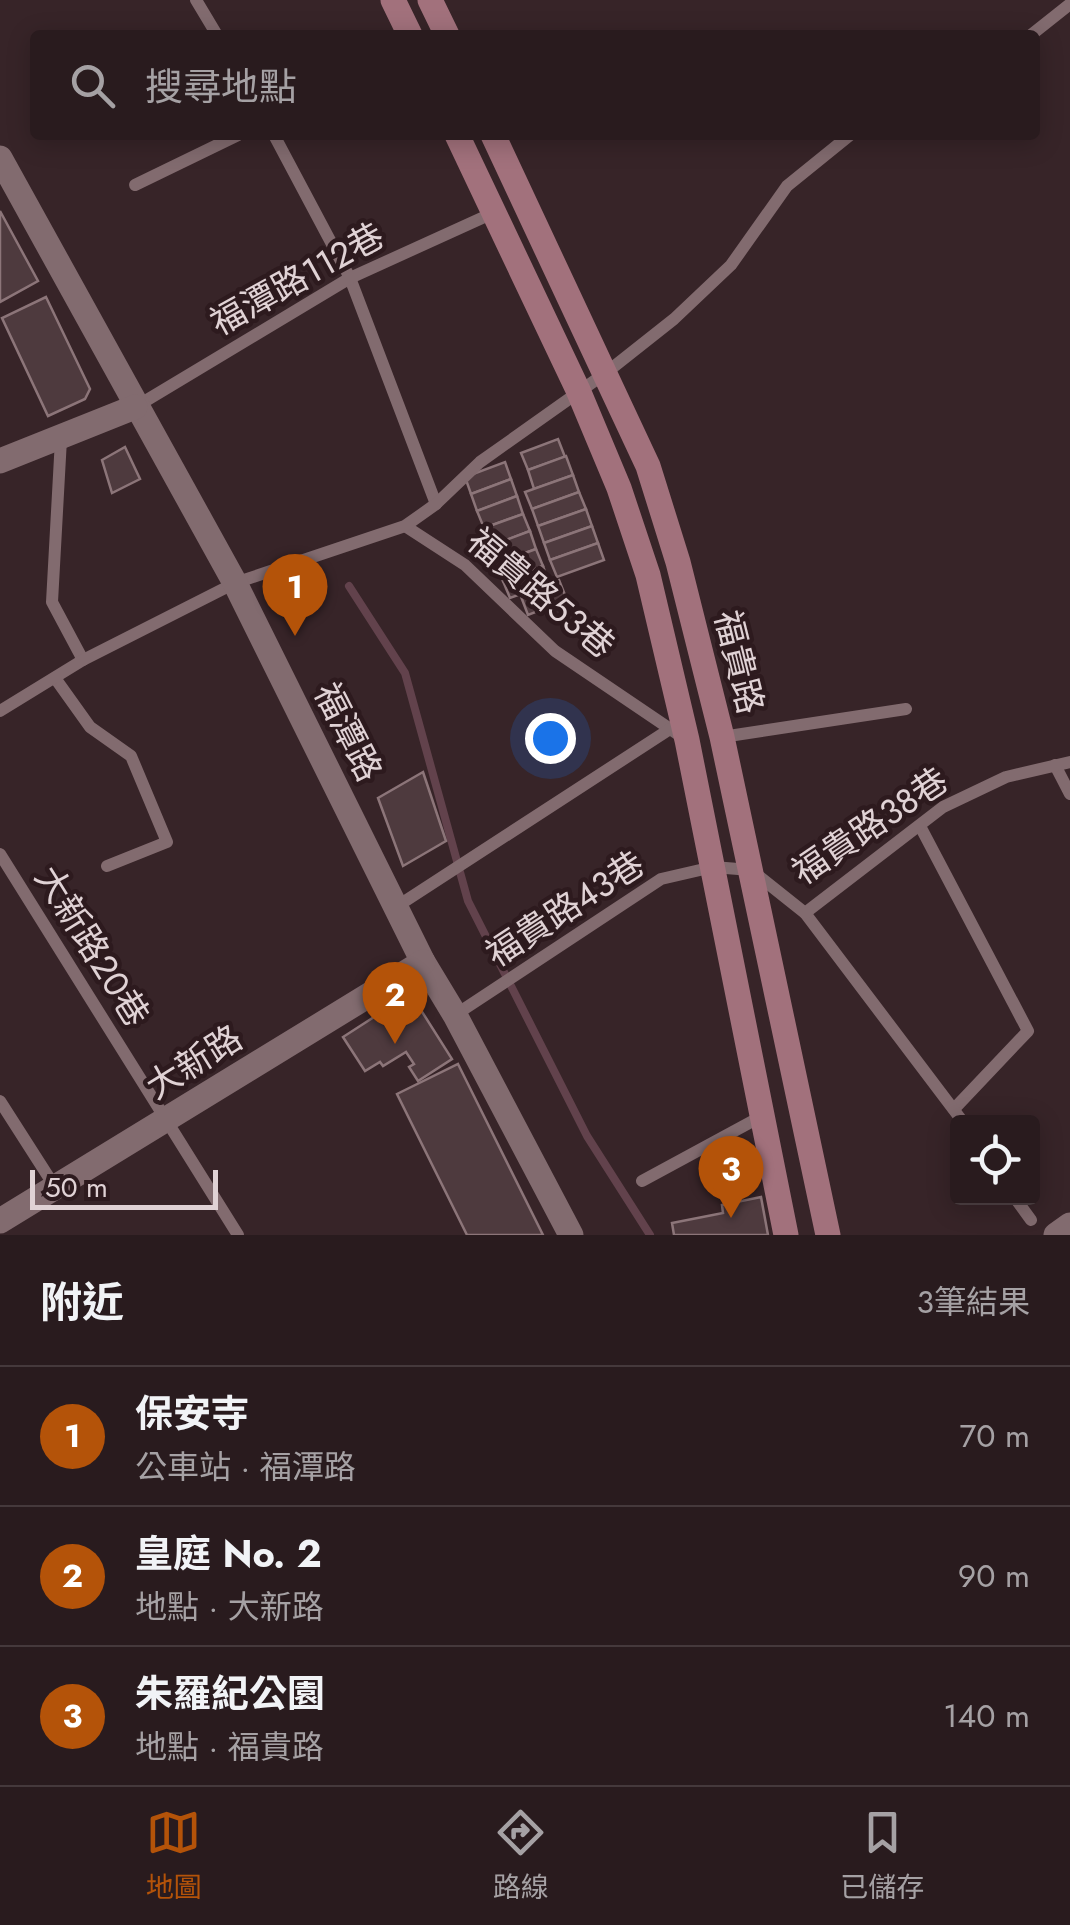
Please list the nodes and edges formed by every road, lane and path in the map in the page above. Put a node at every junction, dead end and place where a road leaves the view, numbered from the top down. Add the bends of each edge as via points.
1 (196, 0) edge
2 (393, 0) edge
3 (430, 0) edge
4 (1070, 4) edge
5 (213, 30) edge
6 (408, 30) edge
7 (444, 30) edge
8 (1037, 30) edge
9 (228, 140) edge
10 (277, 140) edge
11 (459, 140) edge
12 (495, 140) edge
13 (844, 140) edge
14 (0, 158) edge
15 (135, 185) dead end
16 (494, 212) junction
17 (350, 278) junction
18 (607, 372) junction
19 (578, 390) junction
20 (135, 407) junction
21 (61, 439) junction
22 (0, 461) edge
23 (436, 504) junction
24 (406, 526) junction
25 (235, 583) junction
26 (83, 660) junction
27 (55, 678) junction
28 (906, 709) dead end
29 (0, 712) edge
30 (679, 734) junction
31 (722, 738) junction
32 (1070, 762) edge
33 (1055, 766) junction
34 (1070, 794) edge
35 (920, 826) junction
36 (0, 854) edge
37 (107, 866) dead end
38 (712, 868) junction
39 (751, 870) junction
40 (396, 906) junction
41 (805, 912) junction
42 (423, 962) junction
43 (455, 1015) junction
44 (0, 1101) edge
45 (954, 1109) junction
46 (959, 1115) edge
47 (762, 1116) junction
48 (165, 1122) junction
49 (642, 1181) dead end
50 (55, 1187) junction
51 (1020, 1205) edge
52 (1031, 1220) dead end
53 (0, 1221) edge
54 (1070, 1226) edge
55 (238, 1235) edge
56 (571, 1235) edge
57 (786, 1235) edge
58 (828, 1235) edge
59 (1056, 1235) edge

1 - 5 lane
2 - 6 street
3 - 7 street
4 - 8 lane
9 - 15 lane
10 - 17 lane
11 - 16 street, 福貴路
12 - 18 street, 福貴路
13 - 18 lane via 787,186 730,265
14 - 20 street, 福潭路
16 - 17 lane, 福潭路112巷
16 - 19 street, 福貴路
17 - 20 lane, 福潭路112巷
17 - 23 lane
18 - 19 lane
18 - 31 street, 福貴路 via 648,466
19 - 23 lane via 480,462
19 - 30 street, 福貴路 via 648,575
20 - 21 street
20 - 25 street, 福潭路
21 - 22 street
21 - 26 lane via 52,602
23 - 24 lane
24 - 25 lane
24 - 30 lane, 福貴路53巷 via 465,565 555,652
25 - 26 lane
25 - 40 street, 福潭路
26 - 27 lane
27 - 29 lane
27 - 37 lane via 90,727 130,756 167,842
28 - 31 lane
30 - 38 street, 福貴路
30 - 40 lane
31 - 39 street, 福貴路
32 - 33 lane, 福貴路38巷
33 - 34 lane
33 - 35 lane, 福貴路38巷 via 1006,778 943,806
35 - 41 lane, 福貴路38巷
35 - 45 lane via 1028,1031
36 - 48 lane, 大新路20巷
38 - 39 lane, 福貴路38巷
38 - 43 lane, 福貴路43巷 via 661,878
38 - 47 street, 福貴路
39 - 41 lane, 福貴路38巷
39 - 58 street, 福貴路
40 - 42 street, 福潭路
41 - 45 lane
42 - 43 street, 福潭路
42 - 48 street, 大新路
43 - 56 street, 福潭路
44 - 50 lane
45 - 46 lane
47 - 49 lane
47 - 57 street, 福貴路
48 - 50 street, 大新路
48 - 55 lane, 大新路20巷
50 - 53 street, 大新路
51 - 52 lane
54 - 59 street

